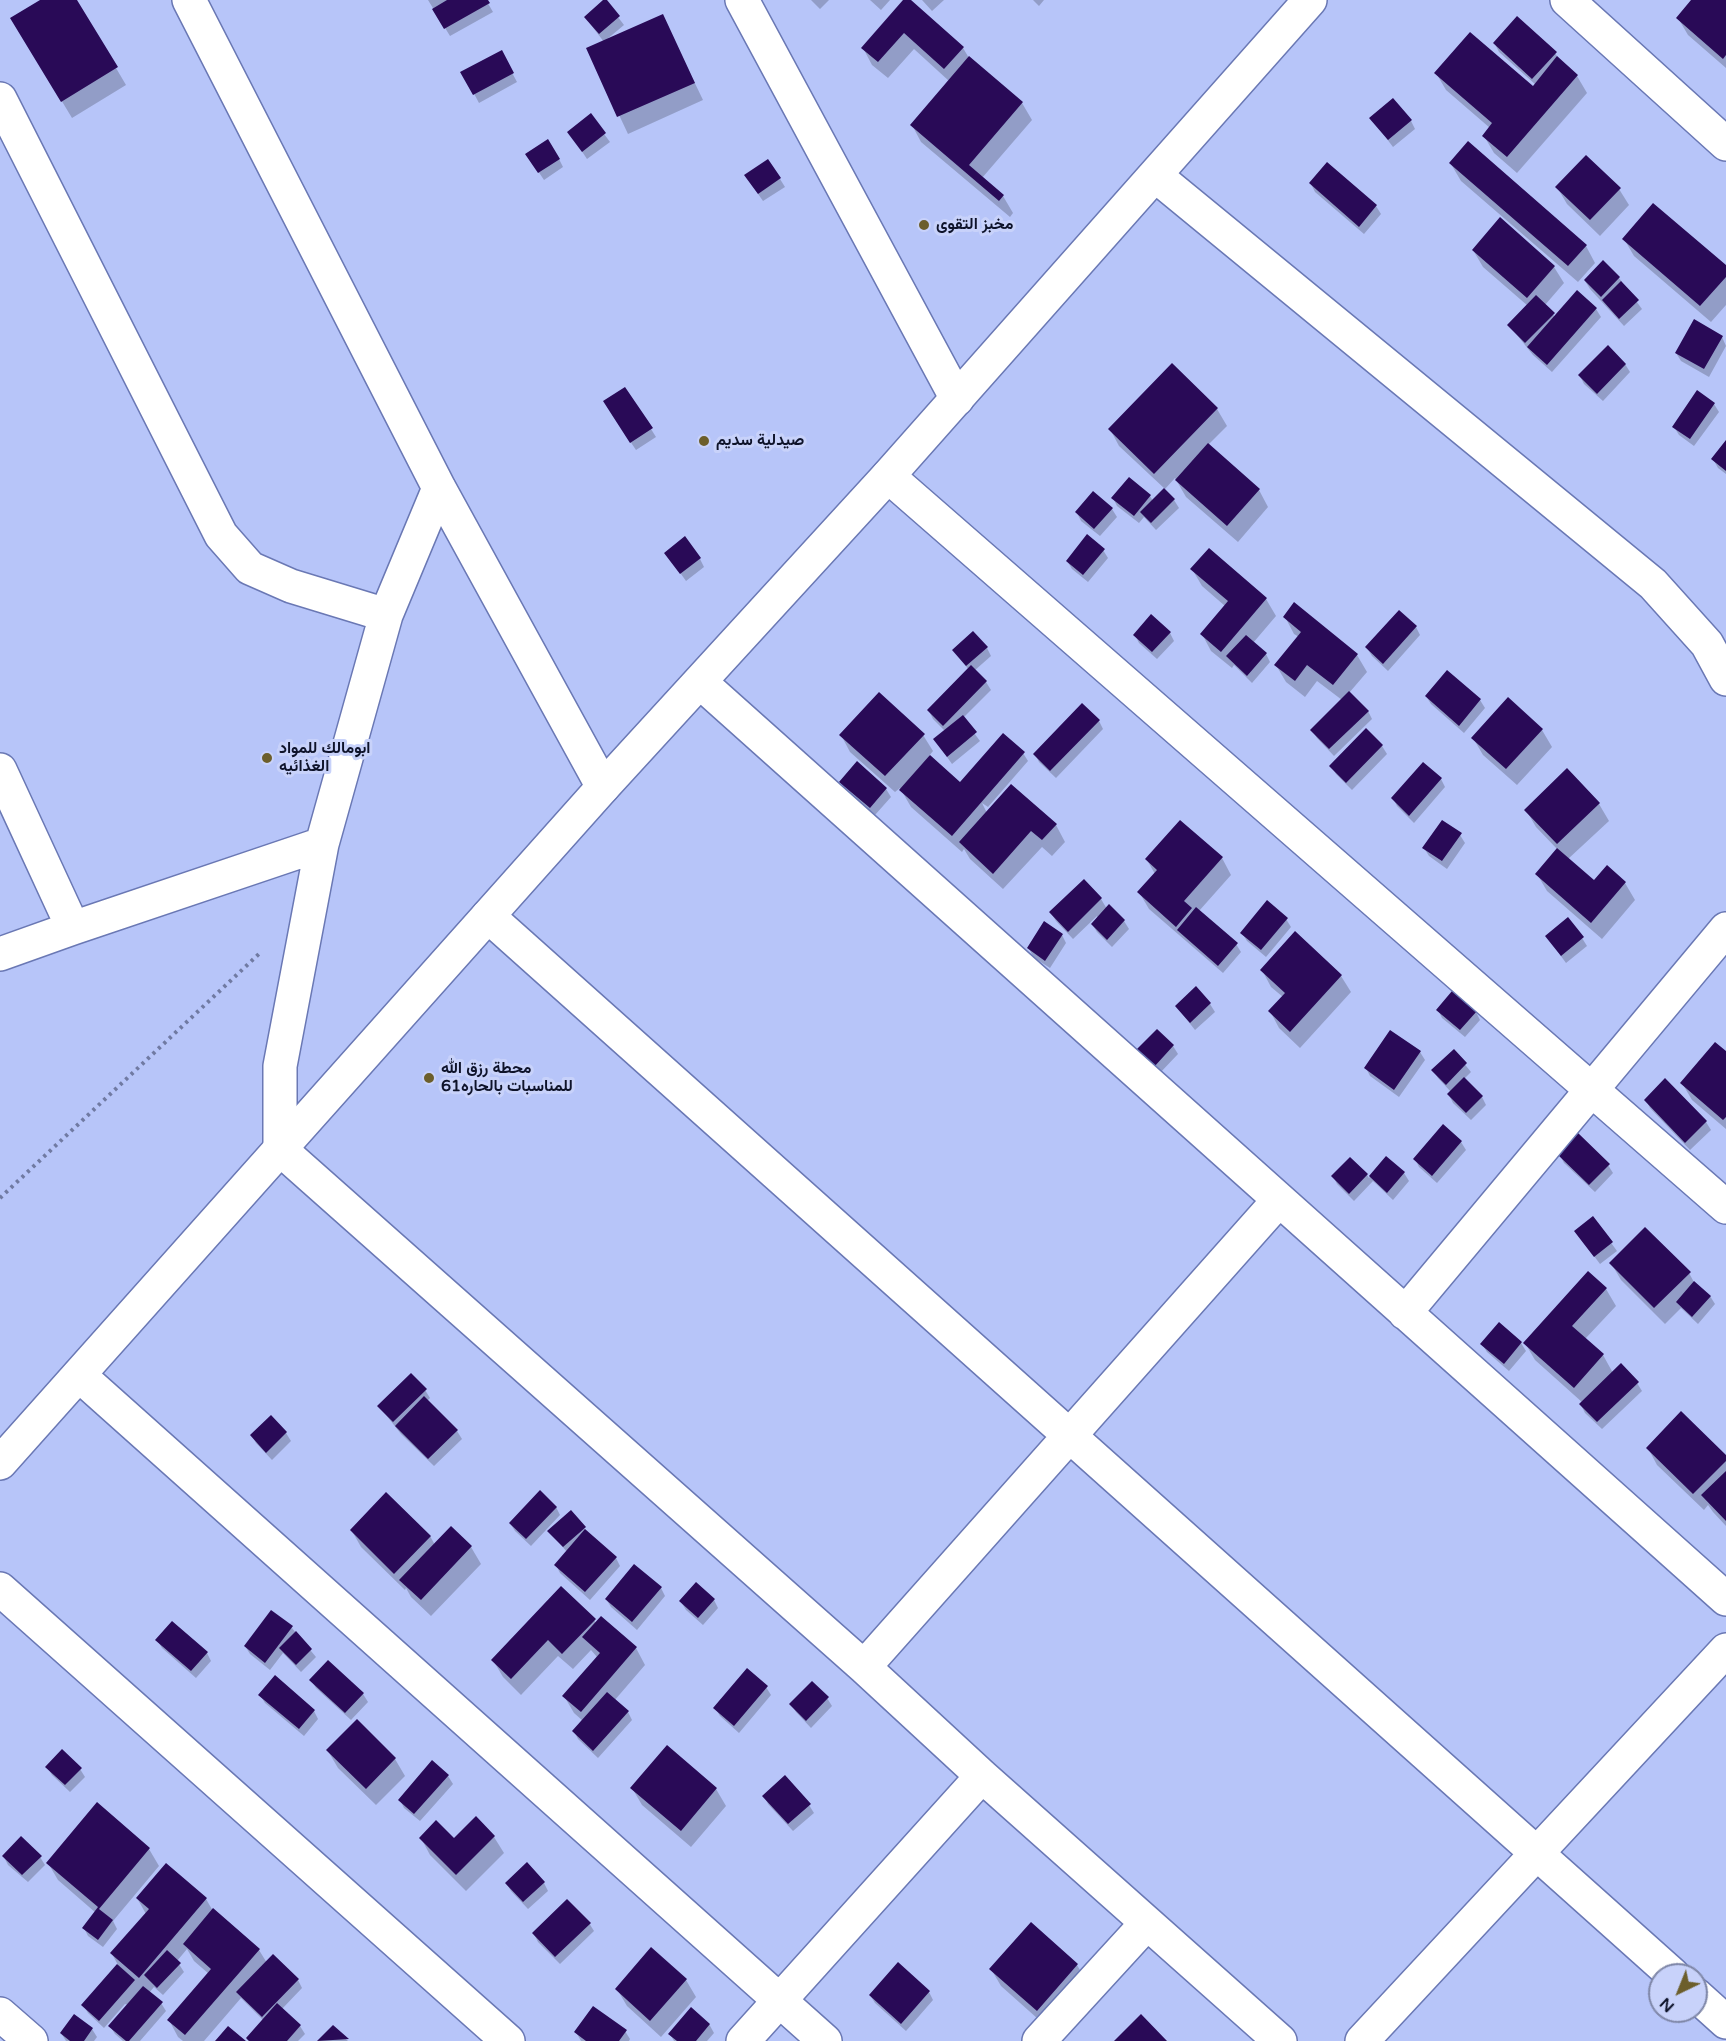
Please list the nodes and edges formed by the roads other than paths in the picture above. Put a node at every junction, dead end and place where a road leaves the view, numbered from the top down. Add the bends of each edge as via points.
1 (189, 0) edge
2 (742, 0) edge
3 (1310, 0) edge
4 (1567, 0) edge
5 (0, 99) edge
6 (1726, 144) edge
7 (1156, 176) junction
8 (957, 399) junction
9 (888, 476) junction
10 (439, 488) junction
11 (386, 615) junction
12 (1726, 679) edge
13 (700, 682) junction
14 (0, 770) edge
15 (603, 787) junction
16 (322, 844) junction
17 (488, 916) junction
18 (73, 928) junction
19 (1726, 929) edge
20 (0, 954) edge
21 (1590, 1090) junction
22 (280, 1149) junction
23 (1279, 1200) junction
24 (1726, 1208) edge
25 (1406, 1313) junction
26 (79, 1375) junction
27 (1069, 1436) junction
28 (0, 1463) edge
29 (0, 1589) edge
30 (1726, 1599) edge
31 (1726, 1650) edge
32 (864, 1667) junction
33 (982, 1776) junction
34 (1537, 1853) junction
35 (1147, 1923) junction
36 (1661, 1963) edge
37 (779, 2000) junction
38 (1708, 2006) edge
39 (0, 2014) edge
40 (1726, 2022) edge
41 (31, 2041) edge
42 (508, 2041) edge
43 (743, 2041) edge
44 (825, 2041) edge
45 (1039, 2041) edge
46 (1280, 2041) edge
47 (1362, 2041) edge

1 - 10 street
2 - 8 street
3 - 7 street
4 - 6 street
5 - 11 street via 221,535 250,568 291,586
7 - 8 street
7 - 12 street via 1653,584 1707,644
8 - 9 street
9 - 13 street
9 - 21 street
10 - 11 street
10 - 15 street
11 - 16 street
13 - 15 street
13 - 23 street
14 - 18 street
15 - 17 street
16 - 18 street
16 - 22 street via 280,1066
17 - 22 street
17 - 27 street
18 - 20 street
19 - 21 street
21 - 24 street
21 - 25 street
22 - 26 street
22 - 32 street
23 - 25 street
23 - 27 street
25 - 30 street
26 - 28 street
26 - 37 street
27 - 32 street
27 - 34 street
29 - 42 street
31 - 34 street
32 - 33 street
33 - 35 street
33 - 37 street
34 - 36 street
34 - 47 street
35 - 45 street
35 - 46 street
37 - 43 street
37 - 44 street
38 - 40 street
39 - 41 street

